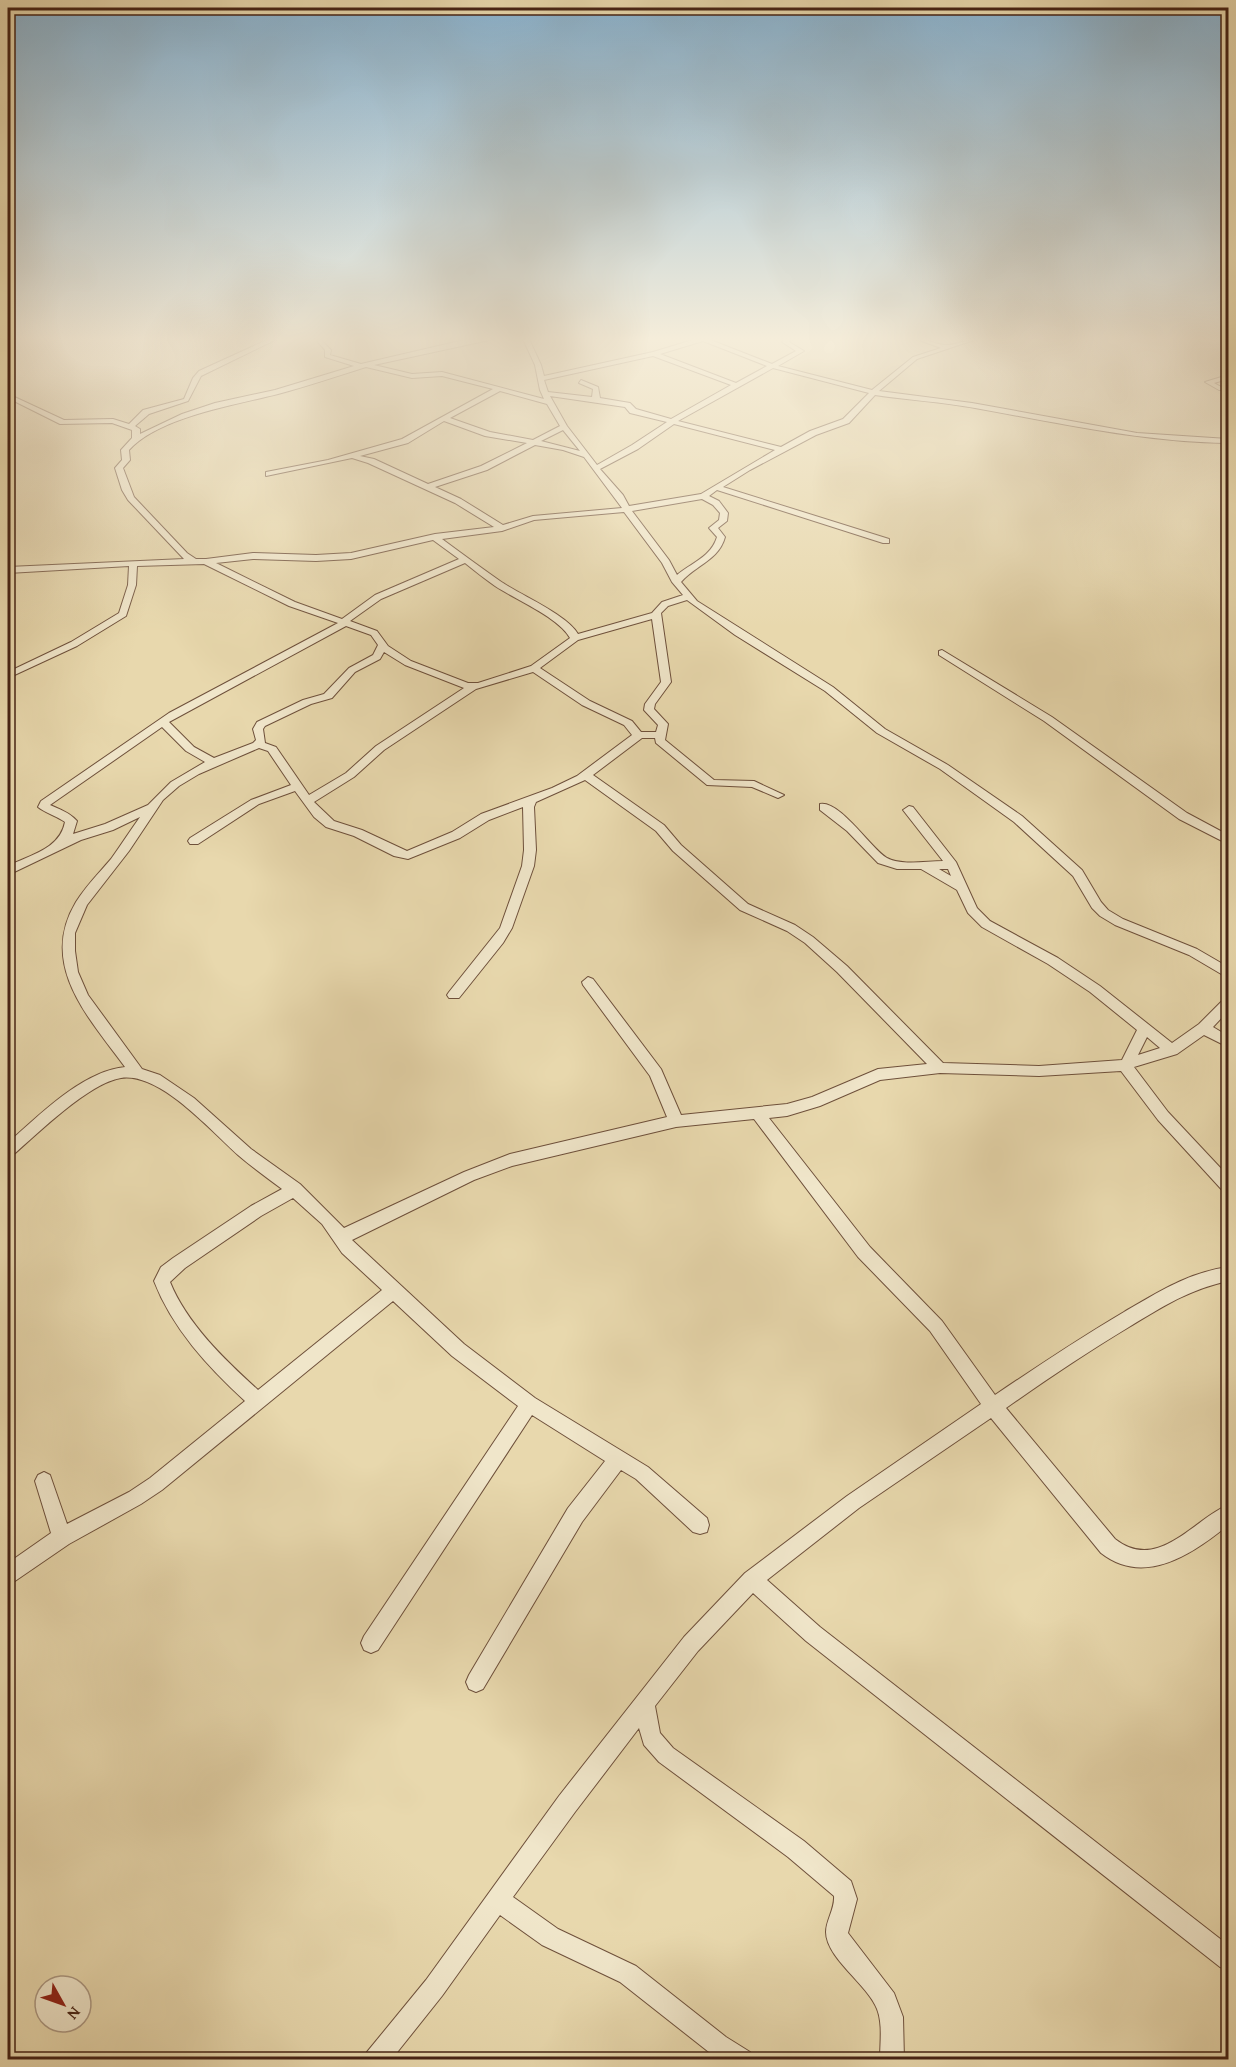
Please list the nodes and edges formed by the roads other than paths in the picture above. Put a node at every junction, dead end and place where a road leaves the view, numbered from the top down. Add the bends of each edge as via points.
1 (142, 435) edge
2 (415, 435) edge
3 (497, 435) edge
4 (548, 435) edge
5 (570, 435) edge
6 (653, 435) edge
7 (726, 435) edge
8 (809, 435) edge
9 (1145, 435) edge
10 (136, 438) joint
11 (1228, 441) edge
12 (536, 442) junction
13 (783, 450) junction
14 (585, 455) junction
15 (352, 456) junction
16 (595, 469) junction
17 (269, 474) dead end
18 (428, 487) junction
19 (718, 488) junction
20 (703, 496) junction
21 (626, 509) junction
22 (502, 528) junction
23 (435, 537) junction
24 (886, 541) dead end
25 (465, 560) junction
26 (194, 561) junction
27 (206, 562) junction
28 (133, 564) junction
29 (8, 570) edge
30 (676, 582) junction
31 (687, 597) junction
32 (656, 615) junction
33 (344, 622) junction
34 (575, 638) junction
35 (383, 645) junction
36 (942, 653) dead end
37 (534, 668) junction
38 (8, 675) edge
39 (472, 687) junction
40 (163, 722) junction
41 (638, 736) junction
42 (660, 736) junction
43 (259, 744) junction
44 (212, 762) junction
45 (586, 775) junction
46 (297, 786) junction
47 (778, 795) dead end
48 (532, 798) junction
49 (309, 800) junction
50 (150, 807) junction
51 (824, 807) dead end
52 (909, 810) dead end
53 (1228, 840) edge
54 (194, 841) dead end
55 (61, 845) junction
56 (921, 864) junction
57 (952, 865) junction
58 (8, 871) edge
59 (962, 887) junction
60 (1228, 973) edge
61 (588, 982) dead end
62 (454, 995) dead end
63 (1228, 1003) edge
64 (1204, 1028) junction
65 (1144, 1029) junction
66 (1228, 1042) edge
67 (1172, 1050) junction
68 (1125, 1064) junction
69 (940, 1068) junction
70 (136, 1071) junction
71 (758, 1114) junction
72 (676, 1121) junction
73 (8, 1151) edge
74 (1228, 1186) edge
75 (295, 1189) junction
76 (342, 1237) junction
77 (1228, 1274) edge
78 (393, 1291) junction
79 (257, 1400) junction
80 (529, 1404) junction
81 (993, 1406) junction
82 (618, 1459) junction
83 (44, 1480) dead end
84 (1228, 1517) edge
85 (700, 1525) dead end
86 (62, 1537) junction
87 (8, 1574) edge
88 (752, 1580) junction
89 (371, 1643) dead end
90 (476, 1682) dead end
91 (645, 1706) junction
92 (498, 1900) junction
93 (1228, 1959) edge
94 (375, 2060) edge
95 (742, 2060) edge
96 (892, 2060) edge

1 - 10 street
2 - 15 street
3 - 12 street
4 - 12 street
5 - 14 street
6 - 16 street
7 - 13 street
8 - 13 street
9 - 11 street
10 - 26 street via 125,450 126,460 119,468 126,490 184,555
12 - 14 street
12 - 18 street via 476,471
13 - 19 street
14 - 16 street
15 - 17 street
15 - 18 street
16 - 21 street via 620,496
18 - 22 street via 469,506
19 - 20 street
19 - 24 street
20 - 21 street
20 - 30 street via 717,503 724,513 723,521 713,528 721,537 720,545
21 - 22 street via 537,517
21 - 30 street via 666,562
22 - 23 street
23 - 25 street
23 - 27 street via 354,560 318,563 302,558 253,556
25 - 33 street via 378,597
25 - 34 street via 551,616
26 - 27 street
26 - 28 street
27 - 33 street via 292,604
28 - 29 street
28 - 38 street via 132,585 123,614 74,644
30 - 31 street
31 - 32 street via 665,604
31 - 60 street via 829,689 881,730 999,805 1078,873 1104,913 1193,952
32 - 34 street
32 - 42 street via 666,682 649,710 663,724
33 - 35 street via 377,635
33 - 40 street
34 - 37 street
35 - 39 street via 417,668
35 - 43 street via 377,657 352,670 328,696 261,724
36 - 53 street via 1048,719 1183,816
37 - 39 street
37 - 41 street via 586,703 628,723
39 - 49 street via 380,748 351,775
40 - 44 street via 190,749
40 - 55 street via 45,803 44,807 71,821
41 - 42 street
41 - 45 street
42 - 47 street via 663,746 711,783 754,784
43 - 44 street
43 - 46 street via 272,749
44 - 50 street via 175,784
45 - 48 street
45 - 69 street via 660,828 744,907 792,928 809,940
46 - 49 street
46 - 54 street via 255,802
48 - 49 street via 408,855 330,824
48 - 62 street via 528,807 528,866 506,928
50 - 55 street
50 - 70 street via 124,851 75,913 69,951 71,971 88,1004
51 - 56 street via 882,860 897,865
52 - 57 street
55 - 58 street
56 - 57 street
56 - 59 street
57 - 59 street
59 - 65 street via 972,910 986,924 1053,961 1116,1004
61 - 72 street via 656,1073
63 - 64 street
64 - 66 street
64 - 67 street
65 - 67 street
65 - 68 street
67 - 68 street
68 - 69 street via 1039,1071
68 - 74 street via 1163,1116
69 - 71 street via 878,1075 815,1102
70 - 73 street via 110,1075 95,1083
70 - 75 street via 179,1093 247,1154
71 - 72 street
71 - 81 street via 864,1252 950,1343
72 - 76 street via 510,1160
75 - 76 street
75 - 79 street via 202,1247 167,1272 162,1281 167,1298 210,1354
76 - 78 street via 348,1248
77 - 81 street via 1203,1279 1151,1303
78 - 79 street
78 - 80 street via 458,1350
79 - 86 street via 156,1484
80 - 82 street
80 - 89 street
81 - 84 street via 1108,1546 1123,1556 1150,1559 1170,1554
81 - 88 street via 853,1502
82 - 85 street via 642,1473
82 - 90 street via 575,1515
83 - 86 street
86 - 87 street
88 - 91 street via 691,1644
88 - 93 street via 813,1634
91 - 92 street
91 - 96 street via 651,1738 666,1755 777,1835 843,1889 845,1906 837,1933 848,1955 883,1994 892,2026
92 - 94 street
92 - 95 street via 550,1937 628,1974

